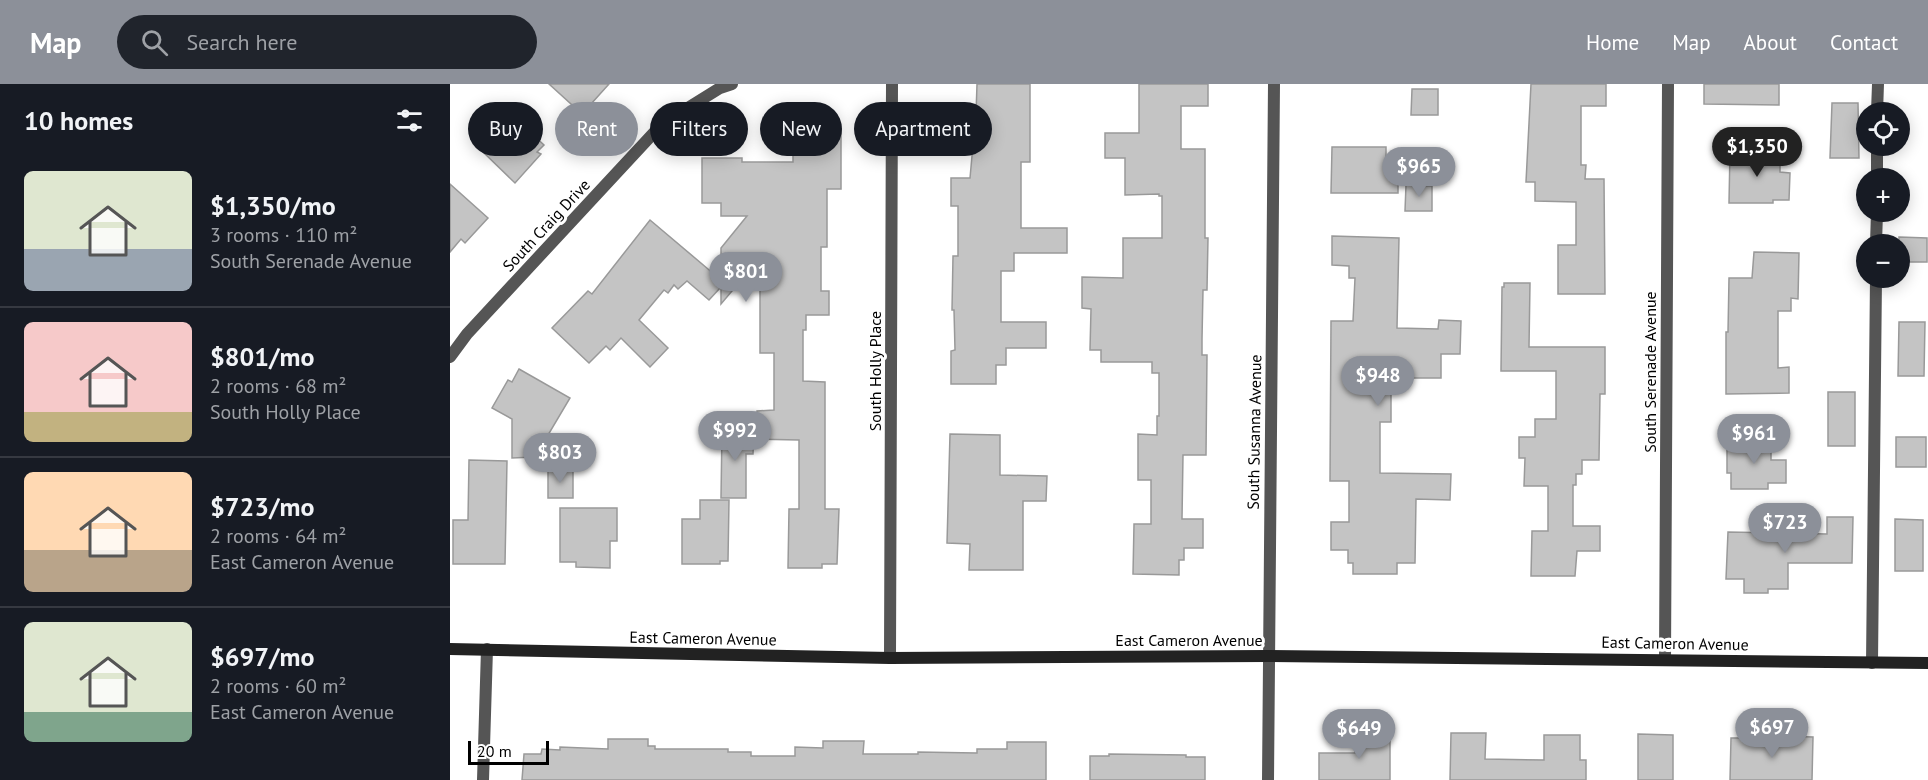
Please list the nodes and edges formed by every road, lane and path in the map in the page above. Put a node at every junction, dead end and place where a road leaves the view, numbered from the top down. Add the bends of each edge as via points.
1 (732, 84) edge
2 (892, 84) edge
3 (1274, 84) edge
4 (1668, 84) edge
5 (1878, 84) edge
6 (1877, 102) edge
7 (1876, 288) edge
8 (450, 357) edge
9 (450, 649) edge
10 (487, 649) junction
11 (1268, 656) junction
12 (890, 658) junction
13 (1665, 660) junction
14 (1872, 663) junction
15 (1928, 663) edge
16 (483, 780) edge
17 (1268, 780) edge

1 - 8 street, South Craig Drive via 662,124
2 - 12 street, South Holly Place
3 - 11 street, South Susanna Avenue
4 - 13 street, South Serenade Avenue
5 - 6 street
7 - 14 street
9 - 10 main road, East Cameron Avenue
10 - 12 main road, East Cameron Avenue
10 - 16 street
11 - 12 main road, East Cameron Avenue
11 - 13 main road, East Cameron Avenue
11 - 17 street, South Susanna Avenue
13 - 14 main road, East Cameron Avenue
14 - 15 main road, East Cameron Avenue

